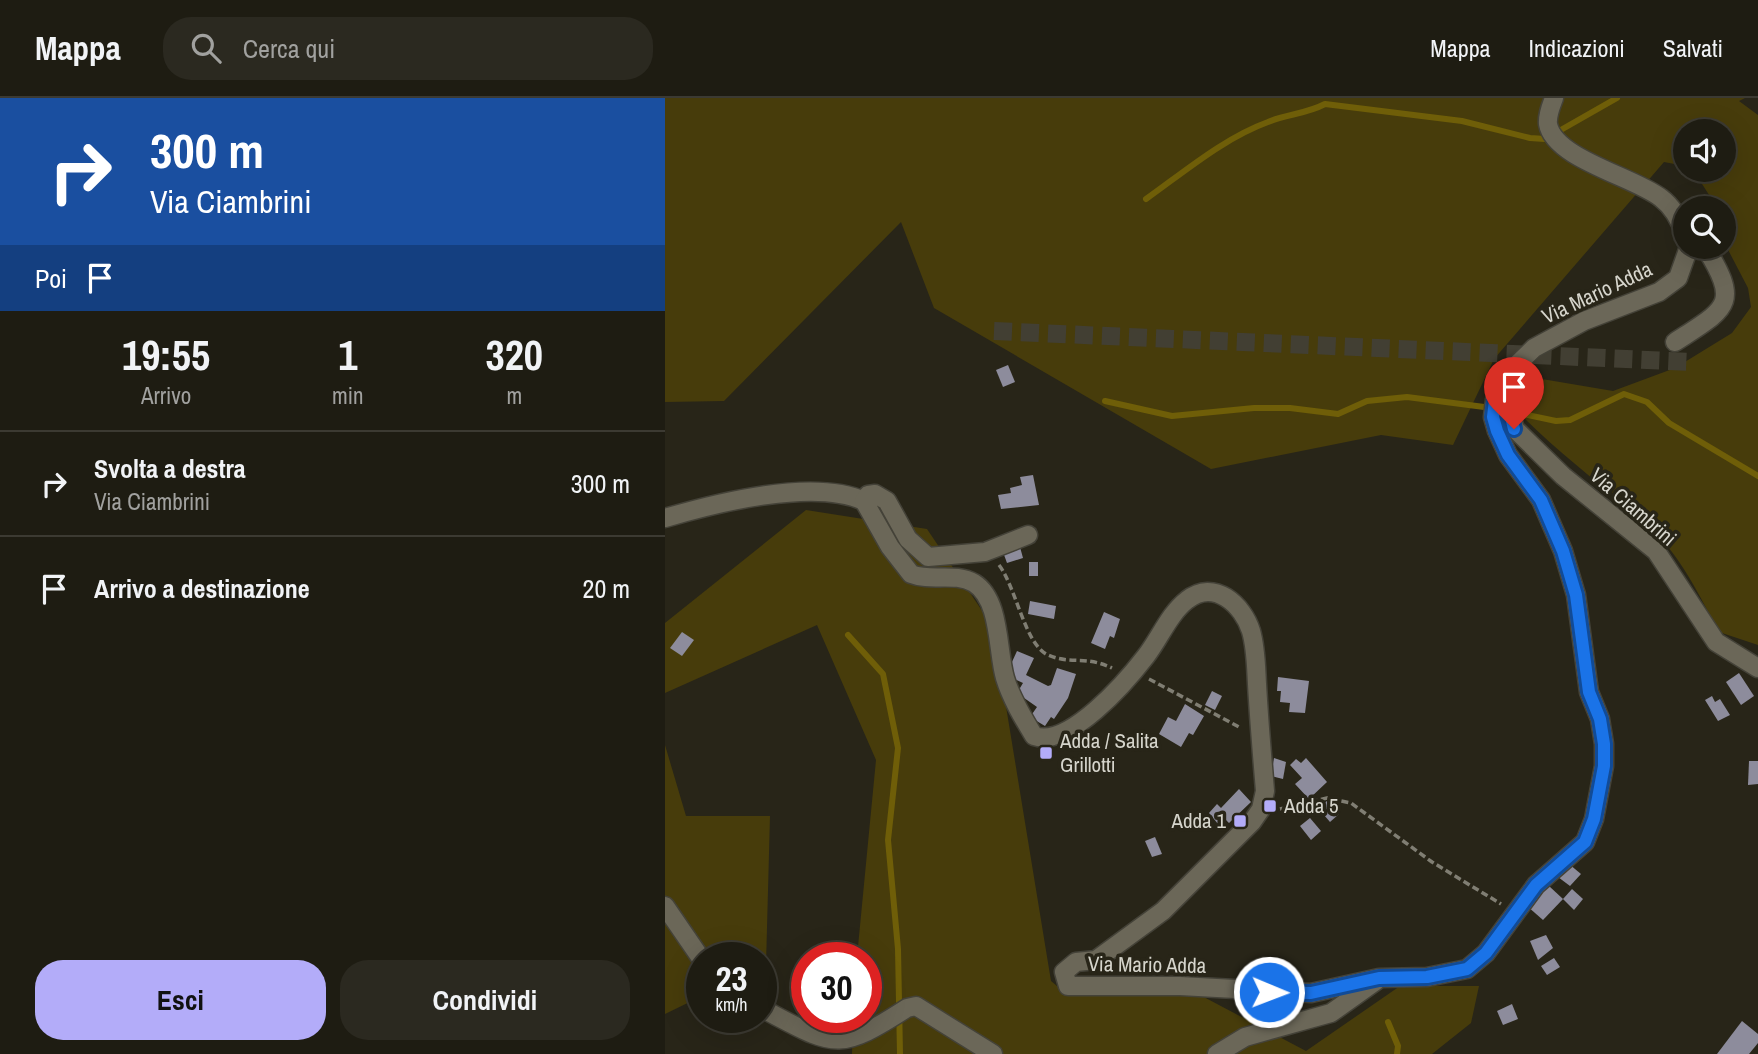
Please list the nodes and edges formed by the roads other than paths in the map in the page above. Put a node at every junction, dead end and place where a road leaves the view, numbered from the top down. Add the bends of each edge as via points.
1 (1554, 98) edge
2 (1673, 207) edge
3 (1685, 259) edge
4 (1711, 259) edge
5 (1675, 342) dead end
6 (1512, 366) junction
7 (864, 501) junction
8 (665, 518) edge
9 (1027, 535) dead end
10 (1758, 667) edge
11 (665, 906) edge
12 (690, 942) edge
13 (1379, 978) junction
14 (777, 1016) edge
15 (993, 1054) edge
16 (1217, 1054) edge

1 - 2 street via 1548,127 1560,145
3 - 6 street, Via Mario Adda via 1678,278 1659,292 1584,321 1534,348
4 - 5 street via 1727,290 1726,302 1709,320
6 - 10 street, Via Ciambrini via 1508,404 1514,429 1655,551 1716,642
6 - 13 street, Via Mario Adda via 1499,390 1493,417 1508,455 1541,500 1576,595 1589,692 1600,719 1604,766 1594,819 1585,842 1536,885 1486,953 1467,969 1427,977
7 - 8 street via 840,494 793,494 699,506
7 - 9 street via 875,494 887,500 908,539 927,557 985,552
7 - 13 street, Via Mario Adda via 911,574 964,579 984,594 1005,678 1034,736 1065,733 1101,704 1145,658 1176,611 1191,597 1218,593 1236,602 1247,618 1254,642 1265,791 1257,817 1163,911 1096,960 1076,962 1064,972 1068,986 1311,993
11 - 12 street
13 - 16 street via 1331,1013 1245,1037
14 - 15 street via 813,1035 837,1041 863,1036 916,1006

